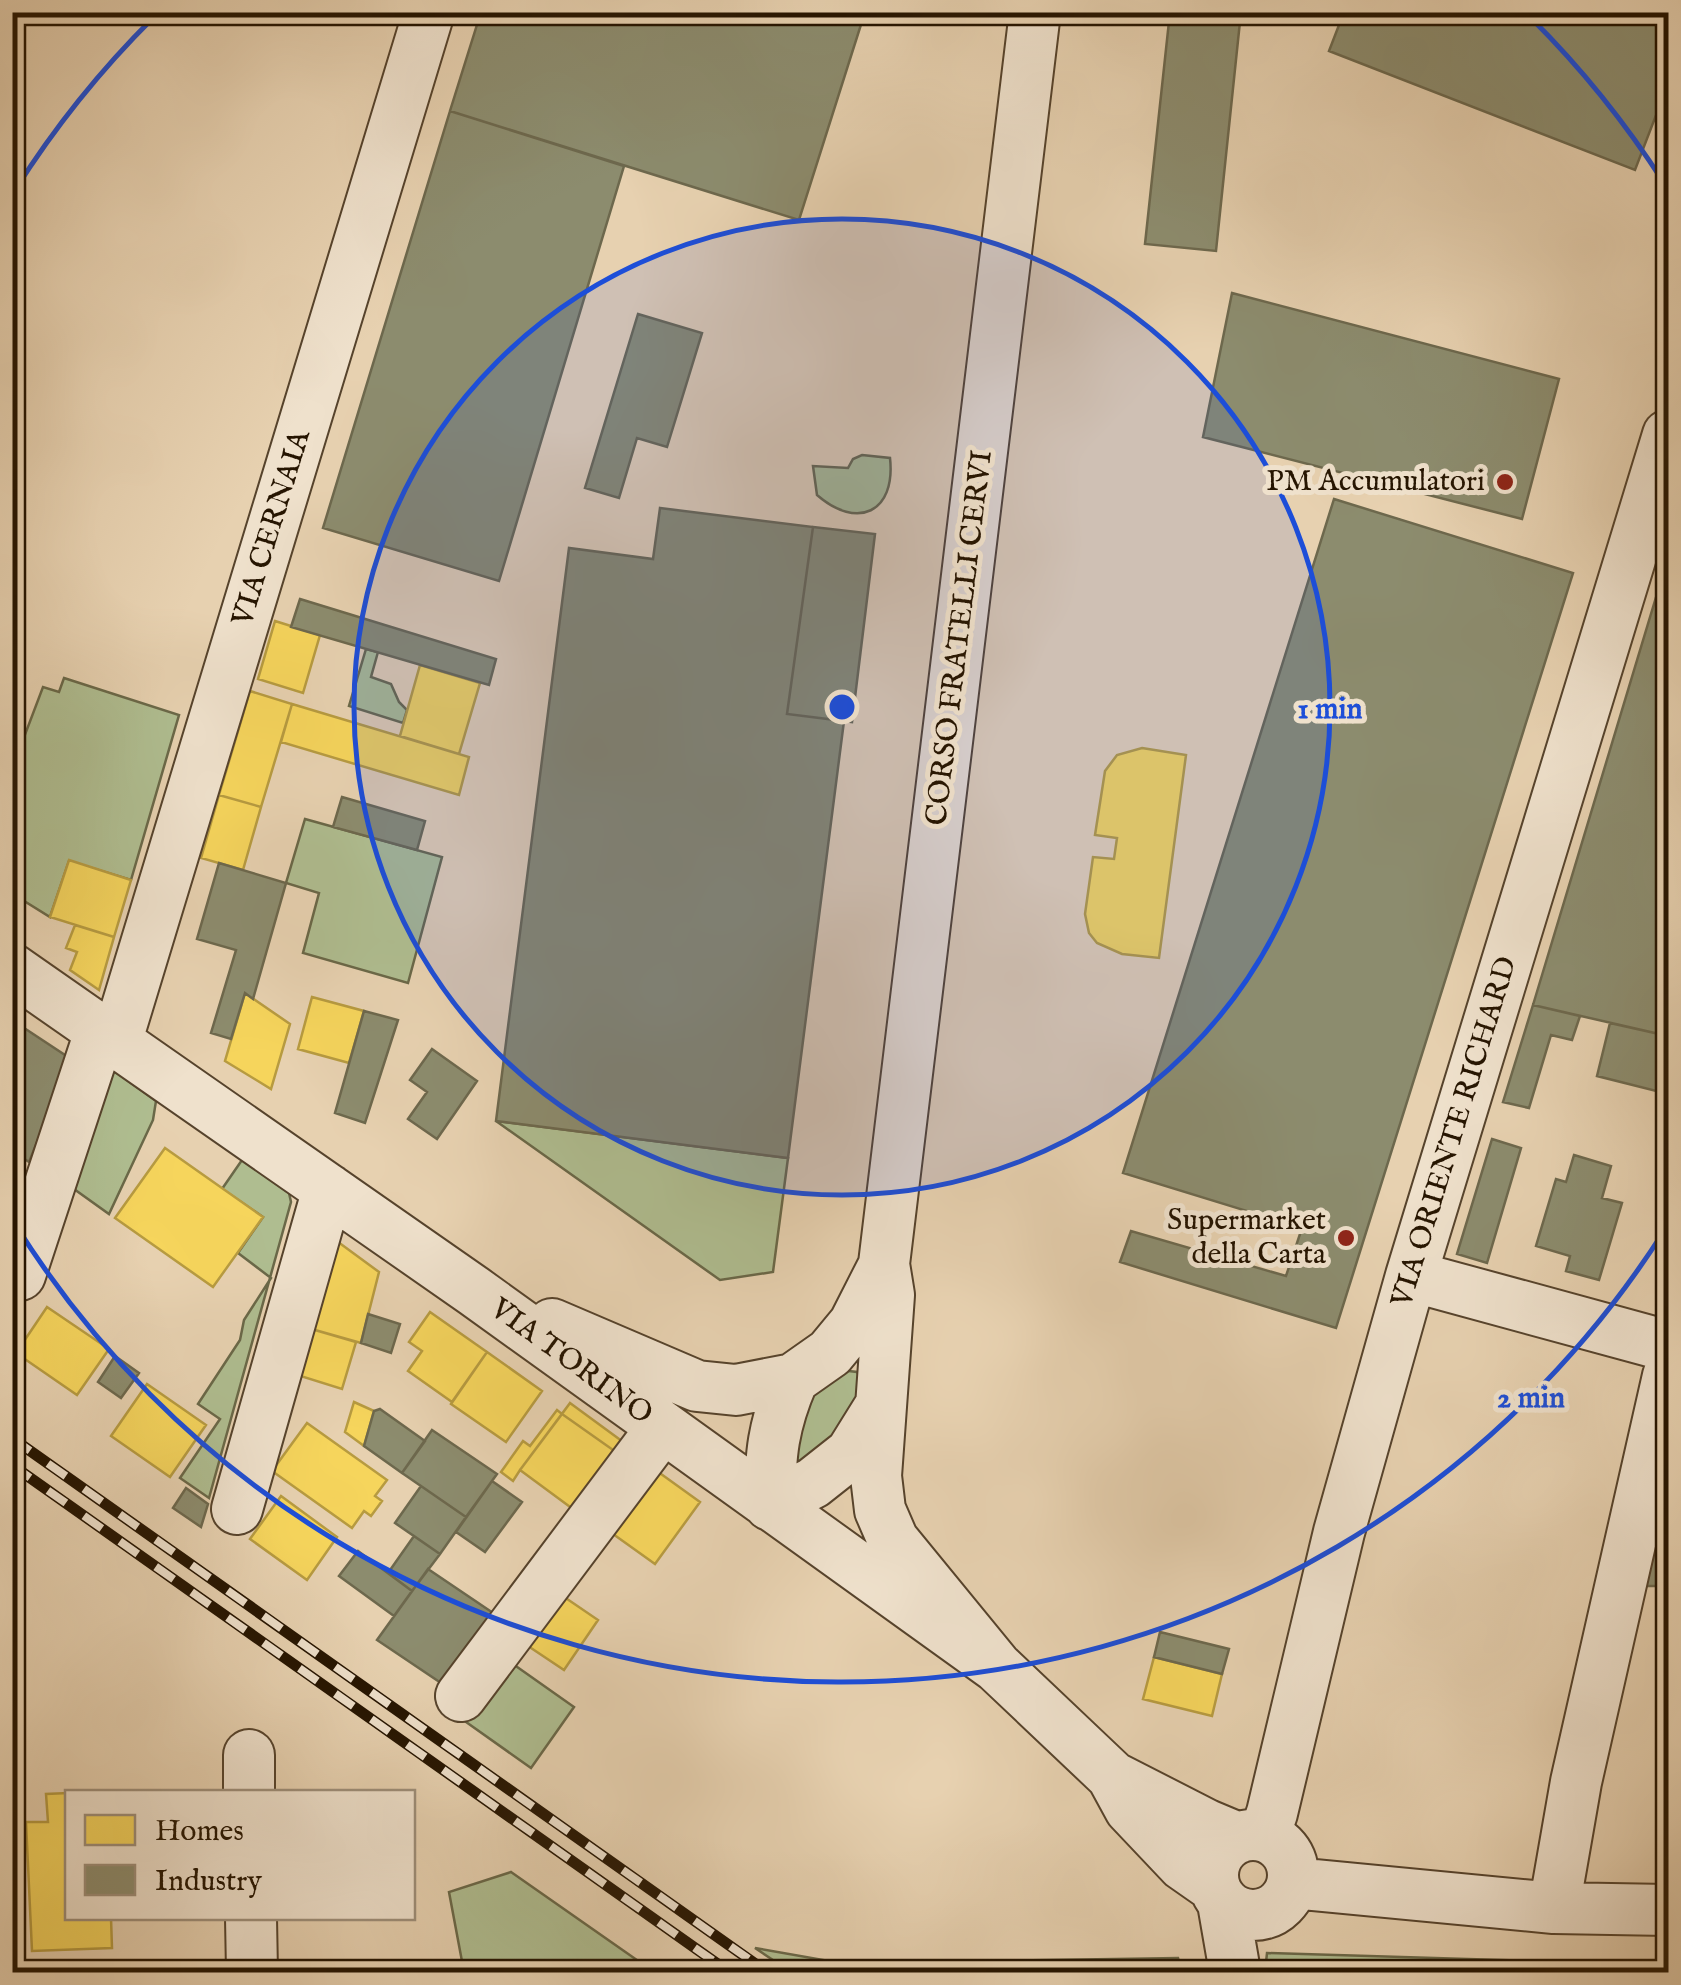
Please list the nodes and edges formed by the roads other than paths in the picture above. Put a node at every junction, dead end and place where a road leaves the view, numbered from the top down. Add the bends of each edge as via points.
1 (428, 12) edge
2 (1036, 12) edge
3 (1668, 435) edge
4 (12, 969) edge
5 (108, 1038) junction
6 (328, 1189) junction
7 (884, 1264) junction
8 (20, 1275) dead end
9 (1411, 1276) junction
10 (474, 1291) junction
11 (1668, 1346) edge
12 (1668, 1376) edge
13 (794, 1379) junction
14 (880, 1408) junction
15 (662, 1428) junction
16 (770, 1505) junction
17 (237, 1509) dead end
18 (997, 1667) junction
19 (461, 1696) dead end
20 (1112, 1776) junction
21 (1251, 1837) junction
22 (1293, 1883) junction
23 (1218, 1894) junction
24 (1554, 1908) junction
25 (1668, 1910) edge
26 (251, 1920) edge
27 (252, 1972) edge
28 (1235, 1972) edge

1 - 5 street, VIA CERNAIA
2 - 7 street, CORSO FRATELLI CERVI
3 - 9 street, VIA ORIENTE RICHARD
4 - 5 street, VIA TORINO
5 - 6 street, VIA TORINO
5 - 8 street, VIA CERNAIA
6 - 10 street, VIA TORINO
6 - 17 street
7 - 13 street, CORSO FRATELLI CERVI via 854,1324 830,1354
7 - 14 street, CORSO FRATELLI CERVI via 889,1295
9 - 11 street
9 - 21 street, VIA ORIENTE RICHARD via 1339,1532 1272,1814
10 - 13 street, CORSO FRATELLI CERVI via 697,1386 736,1390
10 - 15 street, VIA TORINO
12 - 24 street
13 - 16 street via 770,1452
14 - 16 street, CORSO FRATELLI CERVI via 851,1453
14 - 18 street, CORSO FRATELLI CERVI via 876,1476 893,1540
15 - 16 street, VIA TORINO
15 - 19 street
16 - 18 street, VIA TORINO
18 - 20 street, VIA TORINO
20 - 21 street, VIA TORINO via 1207,1825
20 - 23 street, VIA TORINO via 1130,1809
21 - 22 street, VIA TORINO via 1284,1850
21 - 23 street via 1219,1852
22 - 23 street, VIA TORINO via 1270,1912 1243,1915
22 - 24 street
23 - 28 street
24 - 25 street
26 - 27 street

